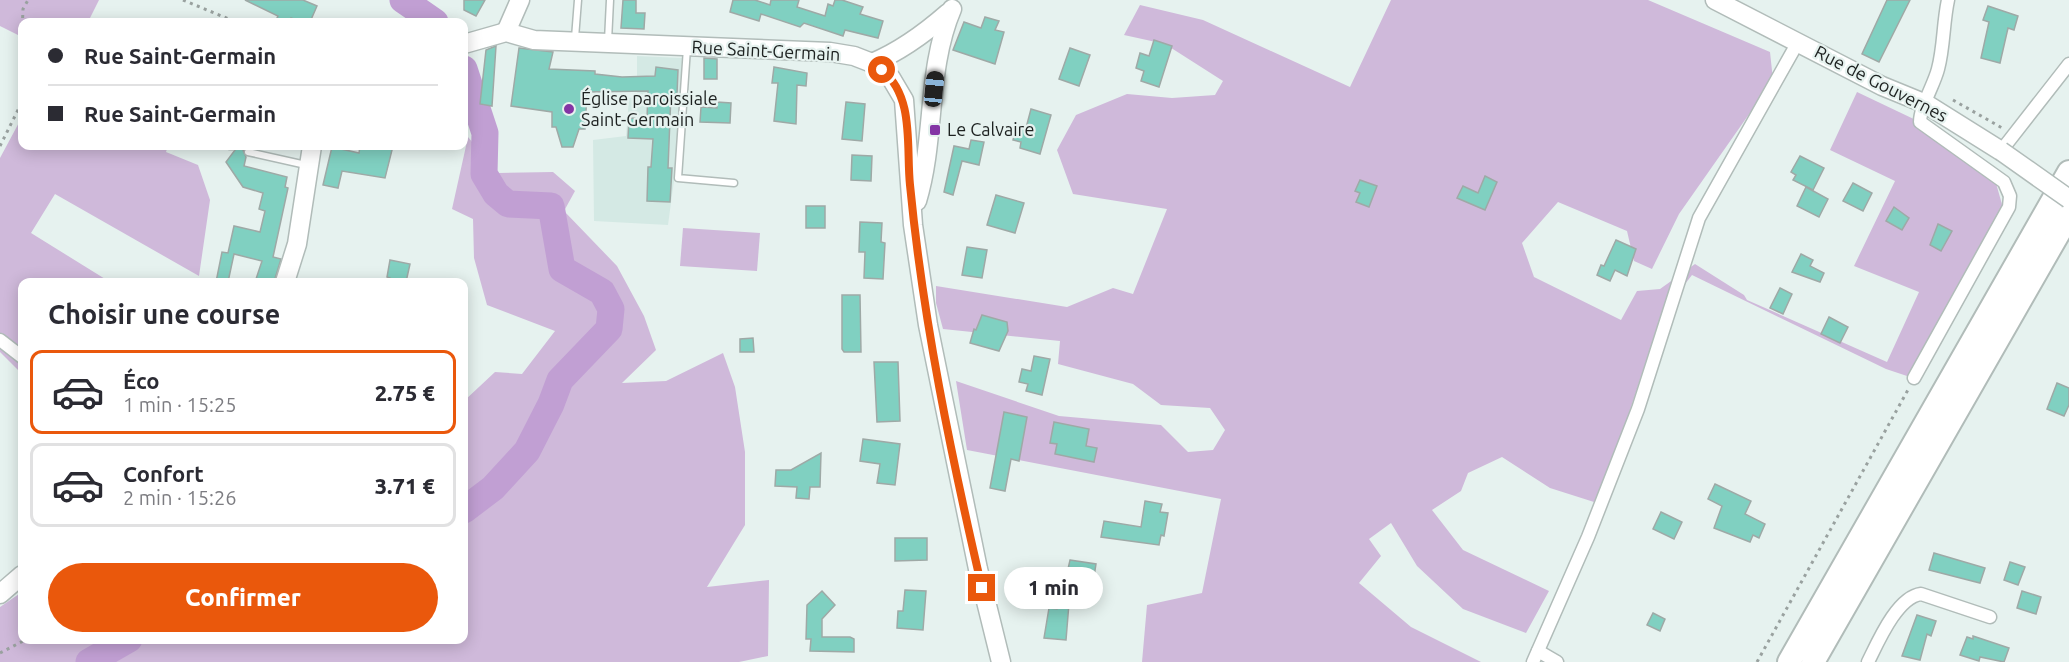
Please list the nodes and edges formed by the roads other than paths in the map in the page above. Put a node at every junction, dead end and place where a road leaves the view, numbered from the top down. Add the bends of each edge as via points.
1 (520, 0) edge
2 (578, 0) edge
3 (610, 0) edge
4 (1716, 0) edge
5 (1948, 0) edge
6 (955, 4) edge
7 (506, 32) junction
8 (574, 42) junction
9 (1798, 42) junction
10 (468, 43) edge
11 (608, 44) junction
12 (687, 47) junction
13 (872, 63) junction
14 (2069, 64) edge
15 (1926, 104) junction
16 (311, 150) edge
17 (248, 152) dead end
18 (2001, 152) junction
19 (308, 165) junction
20 (2069, 172) edge
21 (734, 183) dead end
22 (2069, 199) edge
23 (914, 212) junction
24 (2069, 215) edge
25 (286, 278) edge
26 (0, 340) edge
27 (18, 354) edge
28 (1914, 378) road end
29 (18, 578) edge
30 (0, 594) edge
31 (1990, 617) dead end
32 (1536, 657) edge
33 (1001, 662) edge
34 (1557, 662) edge
35 (1789, 662) edge
36 (1813, 662) edge
37 (1868, 662) edge

1 - 7 street
2 - 8 lane
3 - 11 lane
4 - 9 street, Rue de Gouvernes
5 - 15 street via 1938,68
6 - 13 street via 912,43
6 - 23 street via 938,49 923,172
7 - 8 street, Rue Saint-Germain via 534,40
7 - 10 street
8 - 11 street, Rue Saint-Germain
9 - 15 street, Rue de Gouvernes
9 - 32 street via 1700,218 1638,409
11 - 12 street, Rue Saint-Germain
12 - 13 street, Rue Saint-Germain via 830,52
12 - 21 lane via 678,178
13 - 23 street, Rue Saint-Germain via 891,78 904,100
14 - 18 street
15 - 18 street, Rue de Gouvernes
15 - 28 street via 1920,122 2004,182 2010,196 2009,207
16 - 19 street
17 - 19 lane
18 - 22 street, Rue de Gouvernes, bridge
19 - 25 street via 297,243
20 - 35 highway
23 - 33 street, Rue Saint-Germain via 928,325
24 - 36 highway
26 - 27 street
29 - 30 street
31 - 37 street via 1921,594 1912,595 1901,605
32 - 34 street

